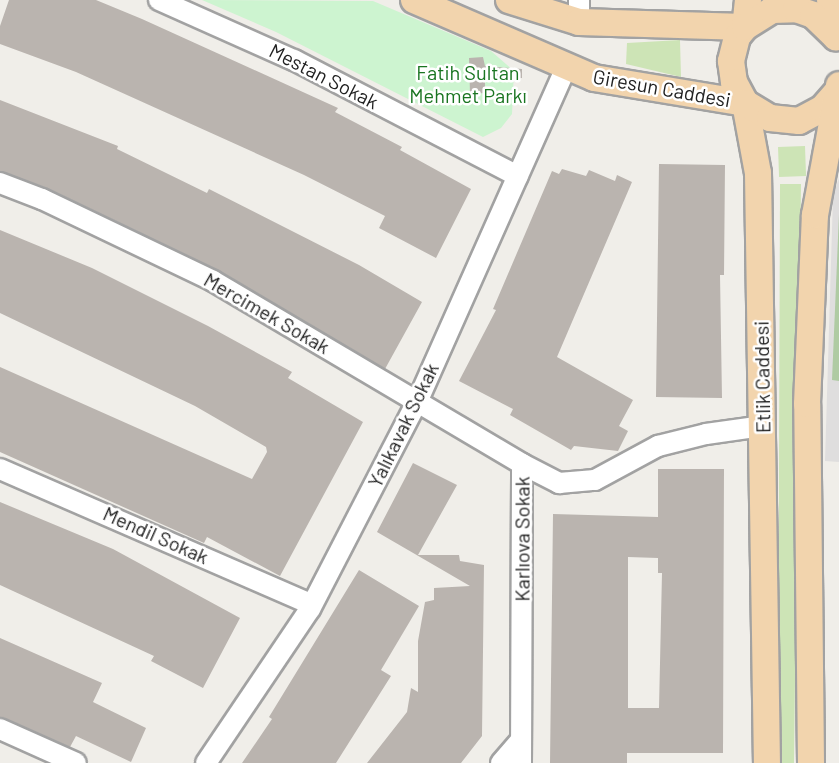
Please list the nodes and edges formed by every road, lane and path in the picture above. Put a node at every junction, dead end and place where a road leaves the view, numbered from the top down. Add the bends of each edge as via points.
1 (159, 0) edge
2 (414, 0) edge
3 (508, 0) edge
4 (748, 0) edge
5 (830, 0) edge
6 (579, 11) edge
7 (745, 27) junction
8 (837, 38) edge
9 (566, 68) junction
10 (838, 91) edge
11 (745, 103) junction
12 (518, 176) junction
13 (0, 183) edge
14 (418, 400) junction
15 (763, 426) junction
16 (522, 464) junction
17 (0, 469) edge
18 (311, 604) junction
19 (0, 729) edge
20 (521, 740) junction
21 (76, 763) edge
22 (206, 763) edge
23 (501, 763) edge
24 (521, 763) edge
25 (766, 763) edge
26 (811, 763) edge

1 - 12 street, Mestan Sokak via 294,60
2 - 9 main road, Giresun Caddesi via 482,26
3 - 6 main road
4 - 7 main road, Etlik Caddesi
5 - 8 main road
6 - 7 main road
7 - 8 main road via 772,10 796,9 813,15
7 - 11 main road, Etlik Caddesi via 737,37 731,61 734,82
9 - 11 main road, Giresun Caddesi via 647,89
9 - 12 street, Yalıkavak Sokak
10 - 11 main road via 822,109 799,121 770,118
10 - 26 main road via 815,215 807,404
11 - 15 main road, Etlik Caddesi via 758,173
12 - 14 street, Yalıkavak Sokak
13 - 14 street, Mercimek Sokak via 42,199 213,281
14 - 16 street, Mercimek Sokak
14 - 18 street, Yalıkavak Sokak
15 - 16 street, Karlıova Sokak via 658,446 595,480 560,483
15 - 25 main road, Etlik Caddesi
16 - 20 street, Karlıova Sokak
17 - 18 street, Mendil Sokak
18 - 22 street, Yalıkavak Sokak
19 - 21 street
20 - 23 street
20 - 24 street, Karlıova Sokak

